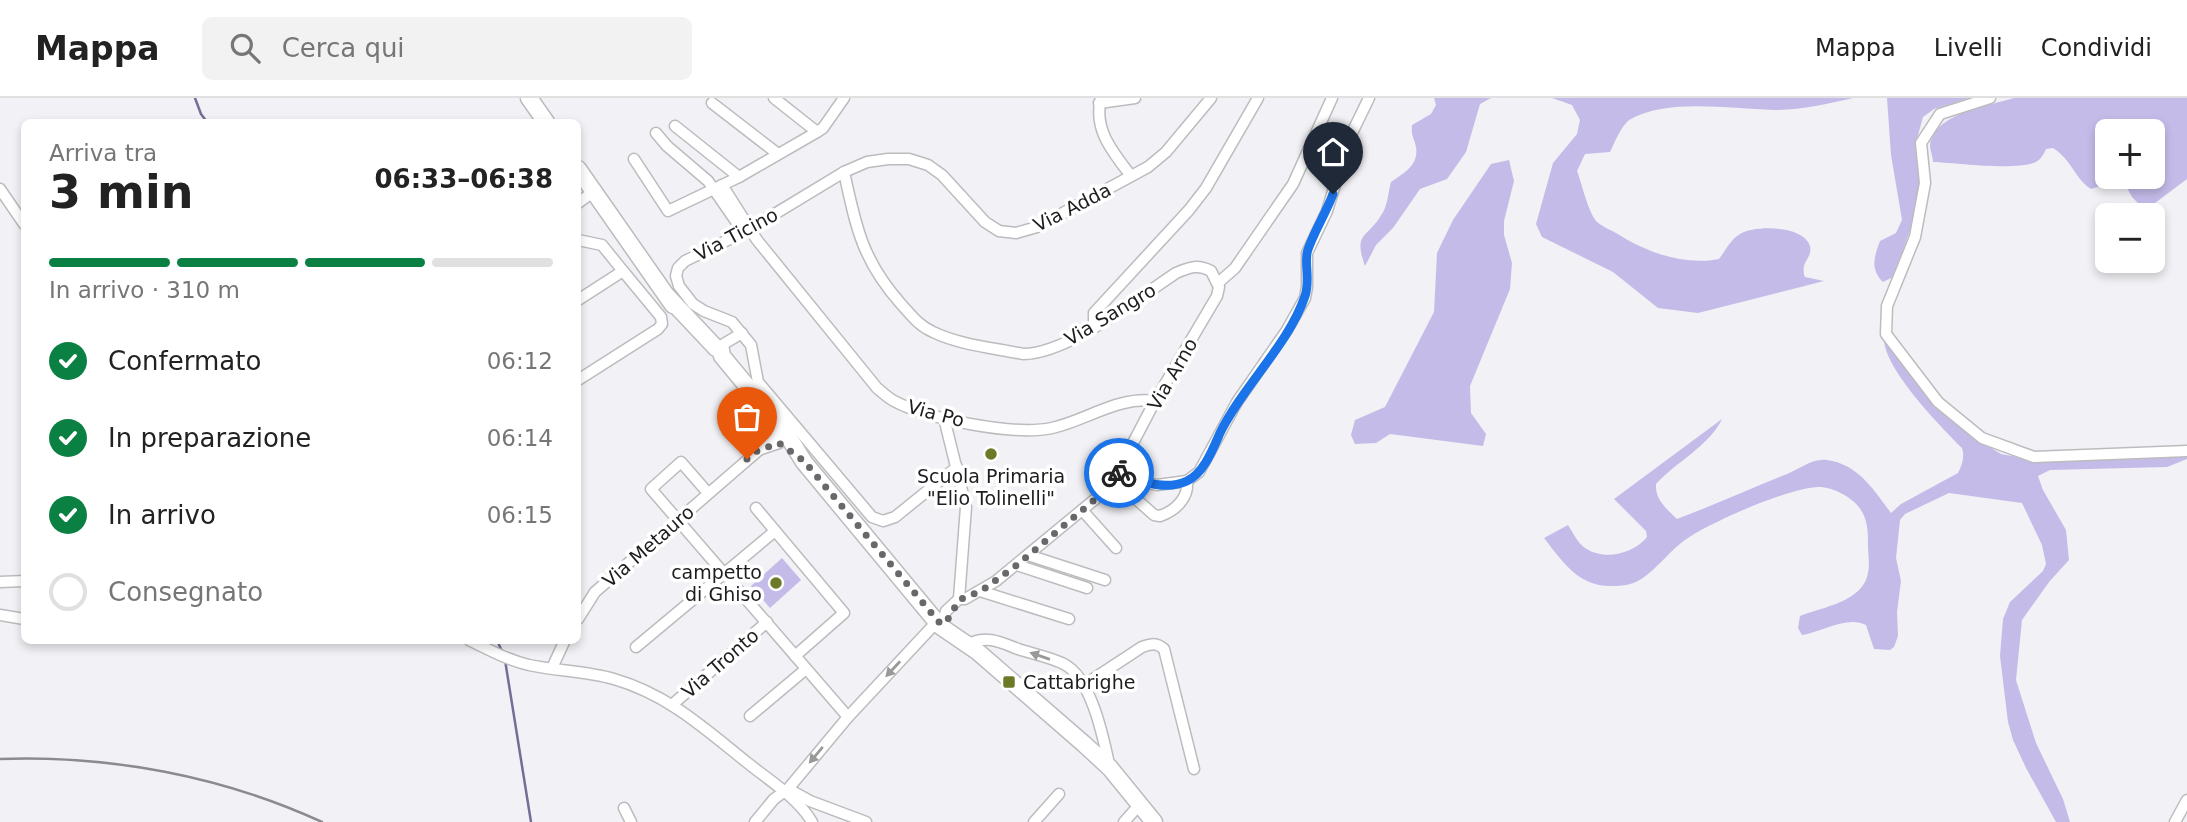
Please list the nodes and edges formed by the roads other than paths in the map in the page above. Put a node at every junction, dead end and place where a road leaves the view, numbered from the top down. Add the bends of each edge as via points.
1 (529, 98) edge
2 (774, 98) edge
3 (844, 98) edge
4 (1135, 98) edge
5 (1211, 98) edge
6 (1258, 98) edge
7 (1332, 98) edge
8 (1369, 98) edge
9 (1990, 98) edge
10 (1100, 100) edge
11 (712, 103) dead end
12 (544, 119) edge
13 (674, 127) dead end
14 (656, 132) dead end
15 (817, 132) junction
16 (778, 154) junction
17 (634, 159) dead end
18 (844, 172) junction
19 (581, 174) edge
20 (1131, 176) junction
21 (739, 177) junction
22 (719, 187) junction
23 (0, 188) edge
24 (593, 192) junction
25 (581, 201) edge
26 (21, 220) edge
27 (747, 231) junction
28 (581, 241) edge
29 (623, 271) junction
30 (1218, 283) junction
31 (581, 298) edge
32 (1094, 327) junction
33 (742, 333) junction
34 (719, 352) junction
35 (581, 378) edge
36 (1155, 401) junction
37 (944, 418) junction
38 (780, 437) junction
39 (2187, 450) edge
40 (957, 467) junction
41 (1120, 471) junction
42 (1187, 481) junction
43 (1105, 491) junction
44 (708, 493) junction
45 (756, 508) dead end
46 (1082, 510) junction
47 (679, 521) junction
48 (775, 531) junction
49 (1116, 548) dead end
50 (1028, 555) junction
51 (1017, 565) junction
52 (724, 573) junction
53 (1105, 580) dead end
54 (21, 581) edge
55 (0, 582) edge
56 (1087, 588) dead end
57 (981, 591) junction
58 (957, 601) junction
59 (0, 614) edge
60 (581, 614) edge
61 (21, 618) edge
62 (1069, 619) dead end
63 (943, 621) junction
64 (767, 622) junction
65 (477, 644) edge
66 (563, 644) edge
67 (636, 647) dead end
68 (975, 647) junction
69 (795, 656) junction
70 (552, 668) junction
71 (806, 669) junction
72 (1084, 685) junction
73 (673, 704) junction
74 (750, 716) dead end
75 (848, 717) junction
76 (1110, 768) junction
77 (1194, 769) dead end
78 (785, 790) junction
79 (1059, 794) dead end
80 (2187, 800) edge
81 (1140, 804) junction
82 (624, 808) dead end
83 (631, 822) edge
84 (755, 822) edge
85 (812, 822) edge
86 (866, 822) edge
87 (1034, 822) edge
88 (1124, 822) edge
89 (1154, 822) edge
90 (2175, 822) edge

1 - 12 main road
2 - 15 street
3 - 15 street
4 - 10 street
5 - 20 street, Via Adda via 1166,152
6 - 32 street via 1206,188 1094,313
7 - 30 street, Via Arno via 1293,184 1235,268
8 - 42 street via 1307,253 1305,298 1233,408 1199,472
9 - 39 street via 1940,114 1921,143 1924,183 1915,237 1887,306 1886,334 1938,402 1982,438 2035,457
10 - 20 street via 1099,126
11 - 16 street
13 - 21 street
14 - 22 street, Via Po
15 - 16 street
16 - 21 street
17 - 22 street via 668,211
18 - 20 street, Via Adda via 888,159 928,165 985,222 999,231 1016,233 1037,227
18 - 27 street, Via Ticino
18 - 32 street, Via Sangro via 857,232 870,261 919,324 960,341 1023,354 1050,350
19 - 24 main road
21 - 22 street
22 - 27 street, Via Po
23 - 26 street
24 - 25 street
24 - 34 main road via 667,296
27 - 33 street, Via Ticino via 685,261 676,276 693,304 732,322
27 - 37 street, Via Po via 877,388 892,400
28 - 29 street via 602,245
29 - 31 street
29 - 35 street via 662,324
30 - 32 street, Via Sangro via 1205,268 1189,267
30 - 36 street, Via Arno via 1217,296
33 - 34 street
33 - 40 street via 751,345 758,382 872,517 883,521 895,517
34 - 38 main road
36 - 37 street, Via Po via 1131,400 1051,428 1011,430
36 - 41 street, Via Arno
37 - 40 street
38 - 44 street, Via Metauro
38 - 63 main road
40 - 58 street via 966,507
41 - 42 street via 1157,485
41 - 43 street, Via Arno
42 - 43 street via 1186,494 1177,506 1160,516 1126,490
43 - 46 street, Via Arno
44 - 47 street, Via Metauro
44 - 47 street via 681,462 651,489
45 - 48 street
46 - 49 street
46 - 50 street, Via Arno
47 - 52 street
47 - 60 street, Via Metauro via 594,592
48 - 52 street
48 - 69 street via 844,613
50 - 51 street, Via Arno
50 - 53 street
51 - 56 street
51 - 57 street, Via Arno
52 - 64 street
52 - 67 street
54 - 55 street
57 - 58 street, Via Arno
57 - 62 street
58 - 63 street
59 - 61 street
63 - 68 main road
63 -> 75 street via 931,628
64 - 69 street
64 - 73 street, Via Tronto
65 - 70 street via 511,659
66 - 70 street
72 -> 68 street via 1063,664 989,639
68 - 76 main road
69 - 71 street
70 - 73 street via 614,679
71 - 74 street
71 - 75 street
72 - 76 street
72 - 77 street via 1142,647 1159,645 1164,649
73 - 78 street
75 -> 78 street
76 - 81 main road
78 - 84 street
78 - 85 street
78 - 86 street
79 - 87 street
80 - 90 street
81 - 88 street
81 - 89 main road
82 - 83 street

